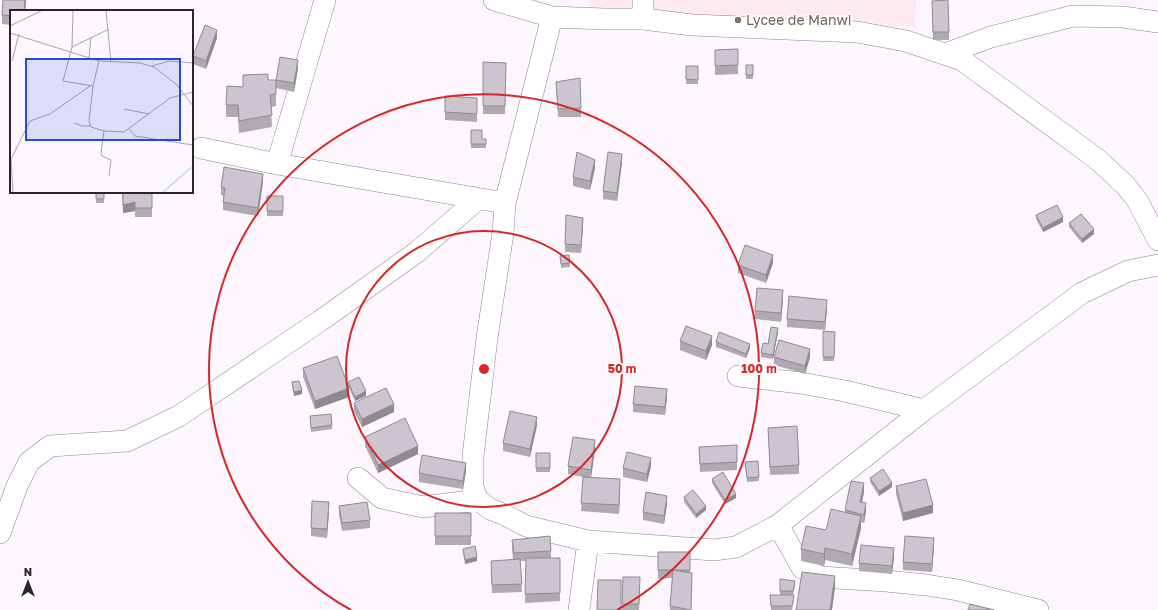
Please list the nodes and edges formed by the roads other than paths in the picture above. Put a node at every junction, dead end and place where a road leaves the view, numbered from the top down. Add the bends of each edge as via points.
1 (325, 0) edge
2 (494, 0) edge
3 (643, 10) edge
4 (552, 17) junction
5 (1158, 22) edge
6 (945, 54) junction
7 (201, 148) dead end
8 (277, 164) junction
9 (478, 198) junction
10 (504, 203) junction
11 (1158, 240) edge
12 (1158, 265) edge
13 (738, 376) dead end
14 (924, 410) junction
15 (358, 478) dead end
16 (478, 500) junction
17 (778, 525) junction
18 (0, 533) edge
19 (588, 541) junction
20 (579, 610) edge
21 (1038, 610) edge

1 - 8 street
2 - 4 street
3 - 4 street via 604,19
3 - 6 street via 692,25 857,32 906,41
4 - 10 street
5 - 6 street via 1123,17 1072,16 991,36
6 - 11 street via 962,60 1098,159 1137,200
7 - 8 street
8 - 9 street
9 - 10 street
9 - 18 street via 417,252 320,321 178,416 127,441 50,446 29,462 17,486
10 - 16 street via 503,233 474,456 473,488
12 - 14 street via 1128,271 1082,293
13 - 14 street via 801,382
14 - 17 street
15 - 16 street via 382,498 423,506
16 - 19 street via 490,509 526,526
17 - 19 street via 736,547 714,550
17 - 21 street via 802,568 820,577 926,585 958,590
19 - 20 street

